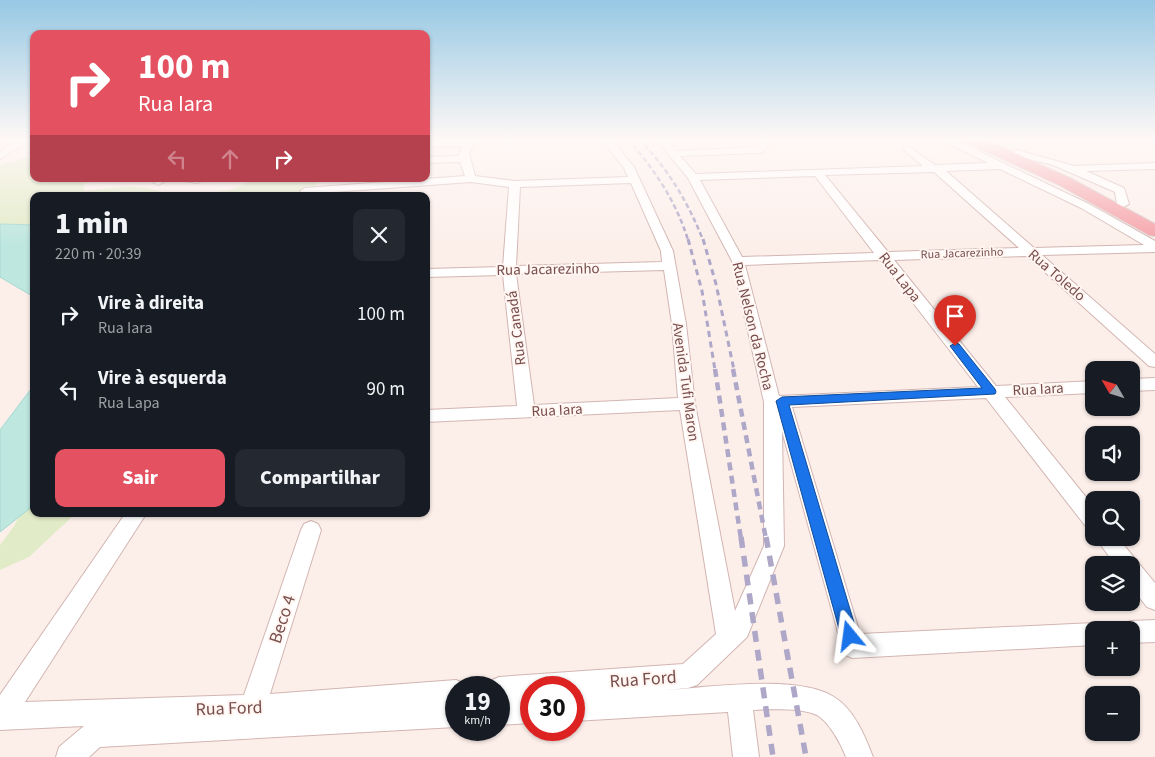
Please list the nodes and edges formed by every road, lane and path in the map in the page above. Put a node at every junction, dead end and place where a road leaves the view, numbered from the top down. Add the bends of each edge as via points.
1 (469, 174) edge
2 (633, 174) edge
3 (691, 174) edge
4 (777, 174) edge
5 (819, 174) edge
6 (941, 174) edge
7 (1021, 174) edge
8 (1047, 174) edge
9 (1064, 174) edge
10 (1087, 174) edge
11 (693, 177) junction
12 (471, 179) junction
13 (636, 180) junction
14 (430, 182) edge
15 (430, 182) edge
16 (514, 184) junction
17 (305, 191) dead end
18 (1123, 204) junction
19 (1155, 222) edge
20 (1155, 231) edge
21 (1155, 247) edge
22 (1029, 250) junction
23 (883, 256) junction
24 (738, 261) junction
25 (670, 266) junction
26 (510, 269) junction
27 (430, 273) edge
28 (1155, 362) edge
29 (1155, 384) edge
30 (1140, 385) edge
31 (1085, 387) edge
32 (991, 392) junction
33 (777, 402) junction
34 (687, 404) junction
35 (526, 412) junction
36 (430, 416) edge
37 (1085, 511) edge
38 (134, 517) edge
39 (311, 530) dead end
40 (1113, 546) edge
41 (1121, 556) edge
42 (1140, 581) edge
43 (1155, 600) edge
44 (1155, 631) edge
45 (1140, 632) edge
46 (734, 634) junction
47 (1085, 634) edge
48 (510, 689) edge
49 (445, 694) edge
50 (739, 699) junction
51 (585, 707) edge
52 (253, 708) junction
53 (445, 715) edge
54 (0, 717) edge
55 (69, 757) edge
56 (746, 757) edge
57 (860, 757) edge

1 - 12 street
2 - 13 street, Avenida Tufi Maron
3 - 11 street, Rua Nelson da Rocha
4 - 11 street
5 - 23 street, Rua Lapa
6 - 22 street, Rua Toledo
7 - 21 street via 1085,206
8 - 20 highway
9 - 18 highway
10 - 18 street via 1120,190
11 - 24 street, Rua Nelson da Rocha
12 - 14 street
12 - 16 street
13 - 16 street
13 - 25 street, Avenida Tufi Maron via 667,251
15 - 17 street
16 - 26 street, Rua Canadá
18 - 19 highway
21 - 22 street, Rua Jacarezinho
22 - 23 street, Rua Jacarezinho
22 - 28 street, Rua Toledo
23 - 24 street, Rua Jacarezinho
23 - 32 street, Rua Lapa
24 - 33 street, Rua Nelson da Rocha
25 - 26 street, Rua Jacarezinho
25 - 34 street, Avenida Tufi Maron
26 - 27 street, Rua Jacarezinho
26 - 35 street, Rua Canadá
29 - 30 street
31 - 32 street, Rua Iara
32 - 33 street, Rua Iara
32 - 37 street, Rua Lapa
33 - 46 street, Rua Nelson da Rocha via 774,546
33 - 47 street via 852,646
34 - 35 street, Rua Iara
34 - 46 street, Avenida Tufi Maron
35 - 36 street, Rua Iara
38 - 54 street
39 - 52 street, Beco 4
40 - 41 street
42 - 43 street
44 - 45 street
46 - 48 street, Rua Ford via 688,676
49 - 52 street, Rua Ford
50 - 51 street
50 - 56 street
50 - 57 street via 806,699 826,706 848,730
52 - 54 street, Rua Ford
53 - 55 street via 95,734

